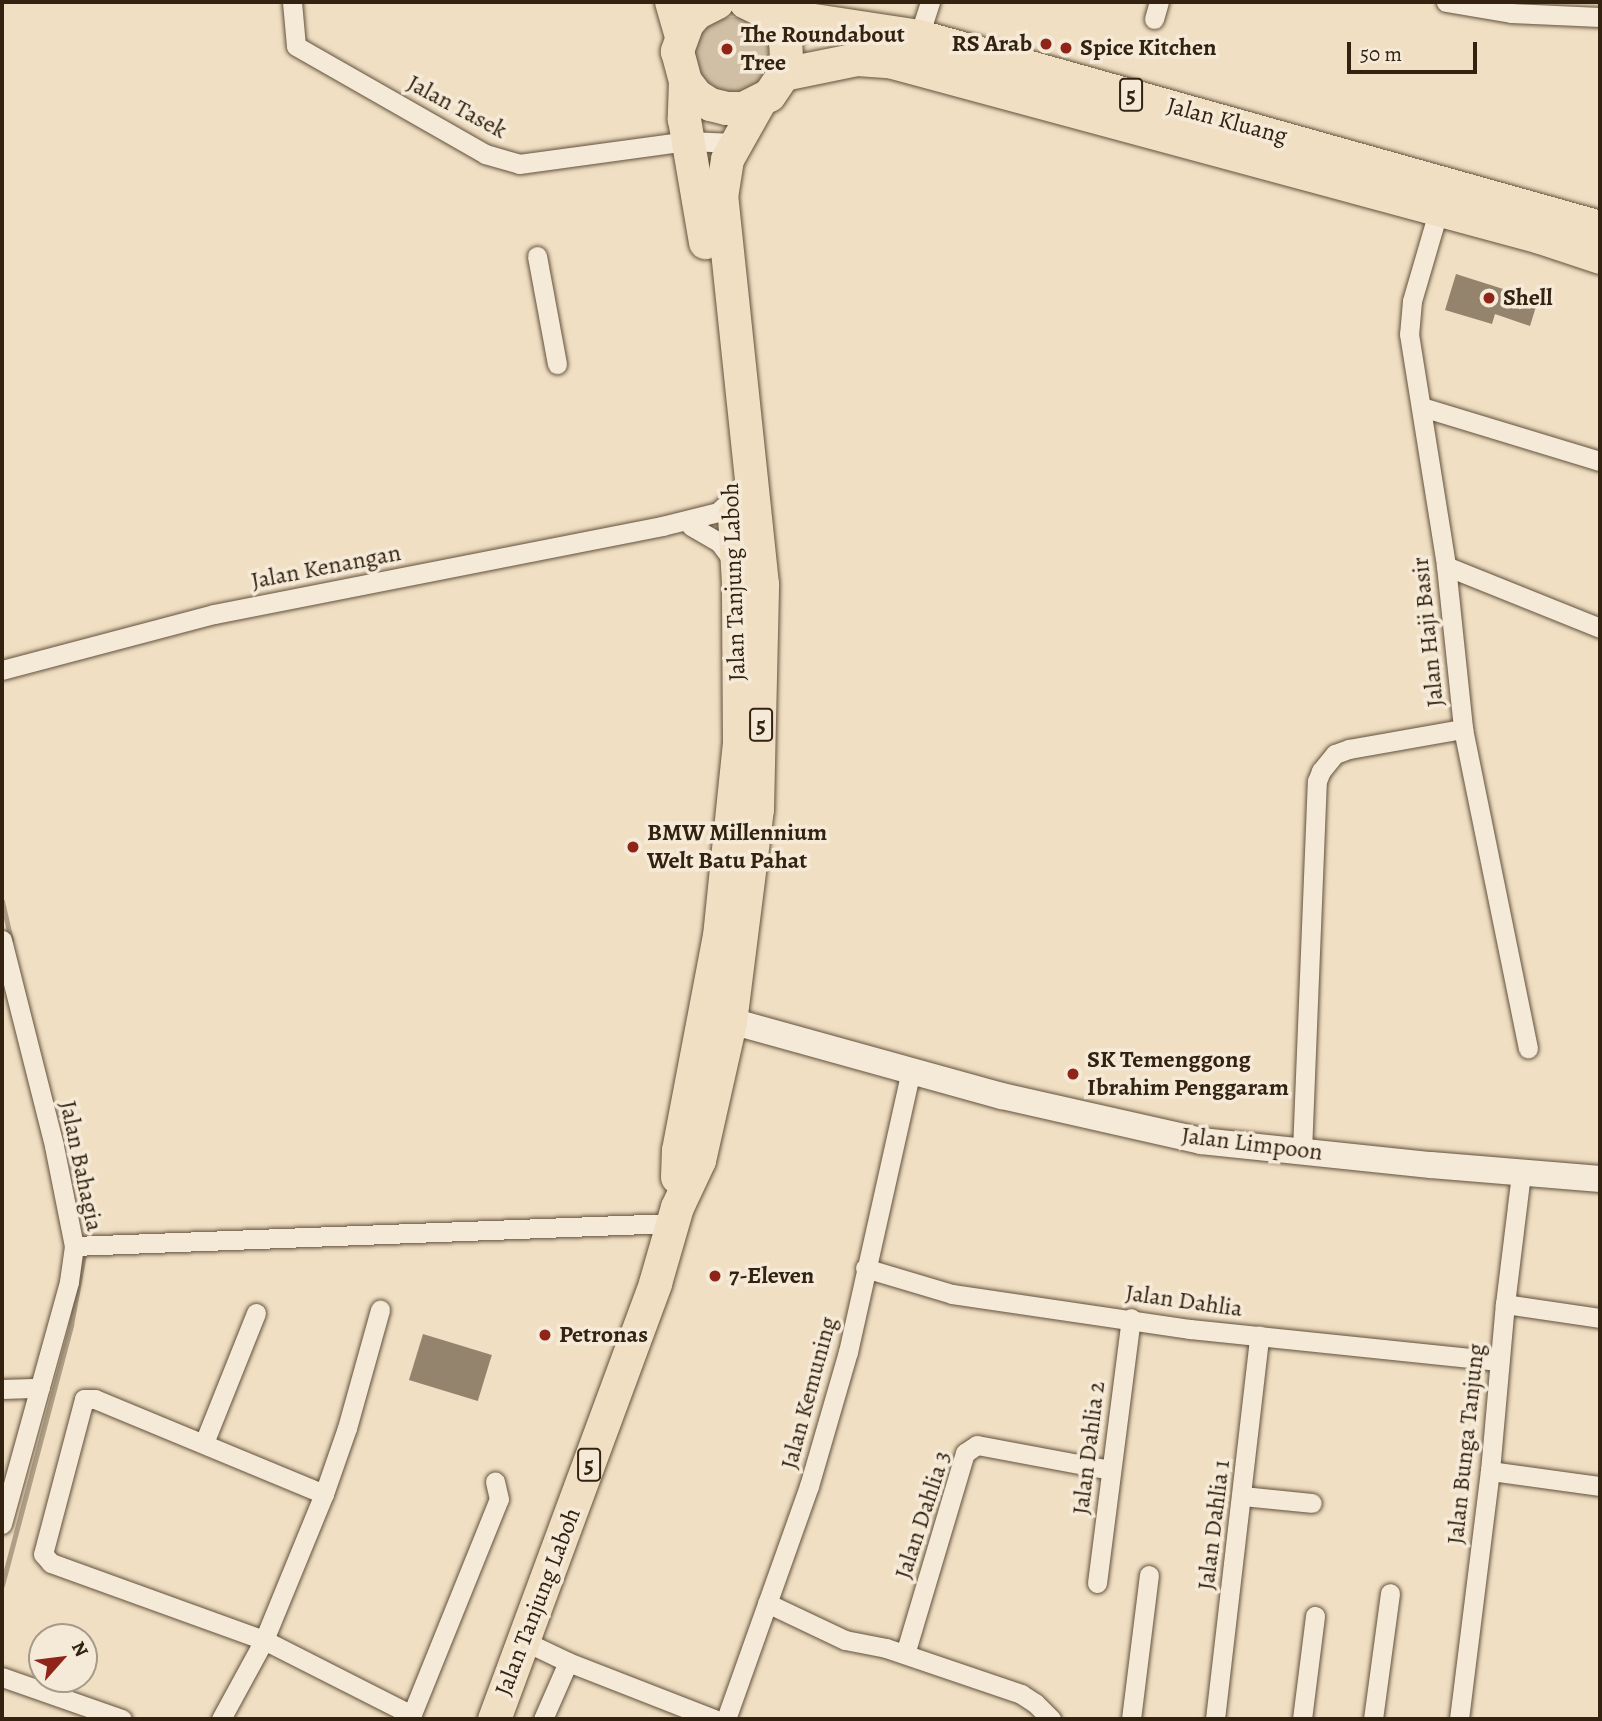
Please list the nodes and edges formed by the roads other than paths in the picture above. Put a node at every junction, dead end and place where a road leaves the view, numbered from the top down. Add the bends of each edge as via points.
1 (292, 2) edge
2 (670, 2) edge
3 (717, 2) edge
4 (929, 2) edge
5 (1446, 2) edge
6 (757, 7) edge
7 (1565, 8) edge
8 (1600, 18) edge
9 (680, 36) junction
10 (919, 36) junction
11 (783, 74) junction
12 (685, 81) junction
13 (759, 102) junction
14 (688, 141) junction
15 (734, 144) junction
16 (1344, 153) junction
17 (1438, 212) junction
18 (1600, 227) edge
19 (537, 256) dead end
20 (1600, 257) edge
21 (557, 364) dead end
22 (1422, 407) junction
23 (1600, 461) edge
24 (741, 514) junction
25 (662, 526) junction
26 (691, 526) junction
27 (1446, 566) junction
28 (737, 567) junction
29 (1600, 628) edge
30 (2, 670) edge
31 (1463, 729) junction
32 (2, 940) edge
33 (718, 1017) junction
34 (1528, 1048) dead end
35 (911, 1071) junction
36 (1302, 1151) junction
37 (1521, 1173) junction
38 (1600, 1179) edge
39 (675, 1215) junction
40 (86, 1244) junction
41 (864, 1269) junction
42 (1505, 1304) junction
43 (380, 1310) dead end
44 (256, 1313) dead end
45 (1131, 1318) junction
46 (1600, 1318) edge
47 (1259, 1336) junction
48 (1499, 1361) junction
49 (40, 1388) junction
50 (2, 1390) edge
51 (204, 1443) junction
52 (1111, 1470) junction
53 (1490, 1471) junction
54 (9, 1477) edge
55 (495, 1481) dead end
56 (1600, 1486) edge
57 (324, 1494) junction
58 (1242, 1496) junction
59 (1312, 1503) dead end
60 (2, 1524) edge
61 (1149, 1575) dead end
62 (1097, 1583) dead end
63 (1390, 1593) dead end
64 (767, 1602) junction
65 (1315, 1616) dead end
66 (264, 1640) junction
67 (524, 1641) junction
68 (905, 1654) junction
69 (568, 1662) junction
70 (2, 1677) edge
71 (411, 1717) edge
72 (122, 1719) edge
73 (221, 1719) edge
74 (494, 1719) edge
75 (543, 1719) edge
76 (714, 1719) edge
77 (726, 1719) edge
78 (1051, 1719) edge
79 (1130, 1719) edge
80 (1215, 1719) edge
81 (1302, 1719) edge
82 (1373, 1719) edge
83 (1459, 1719) edge

1 - 14 street, Jalan Tasek via 296,46 485,154 519,164
2 - 9 main road, 5
3 - 9 highway via 696,12
4 - 10 street
5 - 7 street via 1511,13
6 - 10 highway, Jalan Kluang / 5
6 - 11 highway, 5 via 785,41
7 - 8 street
9 - 12 highway, 5 via 677,51
10 - 16 highway, Jalan Kluang / 5
11 - 13 highway, 5
11 - 17 highway, Jalan Kluang / 5 via 857,59 889,61
12 - 13 highway via 695,94 718,106 743,108
12 - 14 highway, Jalan Tanjung Laboh / 5
13 - 15 highway, Jalan Tanjung Laboh / 5
14 - 15 street, Jalan Tasek
14 - 24 highway, Jalan Tanjung Laboh / 5 via 716,307
15 - 24 highway, Jalan Tanjung Laboh / 5 via 722,176 721,197
16 - 17 highway via 1361,169 1429,191
16 - 18 highway, Jalan Kluang / 5
17 - 20 highway, Jalan Kluang / 5
17 - 22 street, Jalan Haji Basir via 1412,301 1409,334
19 - 21 street
22 - 23 street
22 - 27 street, Jalan Haji Basir
24 - 25 street, Jalan Kenangan via 718,513
24 - 26 street, Jalan Kenangan
24 - 28 highway, Jalan Tanjung Laboh / 5
24 - 33 highway, Jalan Tanjung Laboh / 5 via 762,584 759,772 749,879
25 - 26 street, Jalan Kenangan
25 - 30 street, Jalan Kenangan via 214,614
26 - 28 street via 719,542
27 - 29 street
27 - 31 street, Jalan Haji Basir
28 - 33 highway, Jalan Tanjung Laboh / 5 via 738,741 719,936
31 - 34 street, Jalan Haji Basir
31 - 36 street via 1349,748 1335,754 1317,781
32 - 40 street, Jalan Bahagia via 54,1146
33 - 35 street, Jalan Limpoon
33 - 39 highway, Jalan Tanjung Laboh / 5 via 699,1160
35 - 36 street, Jalan Limpoon via 1201,1141
35 - 41 street, Jalan Kemuning
36 - 37 street, Jalan Limpoon
37 - 38 street, Jalan Limpoon
37 - 42 street, Jalan Bunga Tanjung
39 - 40 street
39 - 67 highway, Jalan Tanjung Laboh / 5 via 655,1283
40 - 49 street, Jalan Bahagia via 69,1282
41 - 45 street, Jalan Dahlia via 952,1294
41 - 64 street, Jalan Kemuning via 848,1352 809,1486
42 - 46 street
42 - 48 street, Jalan Bunga Tanjung
43 - 57 street
44 - 51 street
45 - 47 street, Jalan Dahlia
45 - 52 street, Jalan Dahlia 2
47 - 48 street, Jalan Dahlia
47 - 58 street, Jalan Dahlia 1
48 - 53 street, Jalan Bunga Tanjung
49 - 50 street
49 - 54 street, Jalan Bahagia
51 - 57 street
51 - 66 street via 95,1399 84,1399 43,1554 51,1563
52 - 62 street, Jalan Dahlia 2
52 - 68 street, Jalan Dahlia 3 via 976,1445 965,1453
53 - 56 street
53 - 83 street, Jalan Bunga Tanjung
54 - 60 street, Jalan Bahagia
55 - 71 street via 499,1499
57 - 66 street
58 - 59 street
58 - 80 street, Jalan Dahlia 1
61 - 79 street
63 - 82 street
64 - 68 street via 845,1640
64 - 77 street, Jalan Kemuning
65 - 81 street
66 - 71 street
66 - 73 street
67 - 69 street
67 - 74 highway, Jalan Tanjung Laboh / 5
68 - 78 street via 1021,1694
69 - 75 street
69 - 76 street
70 - 72 street

